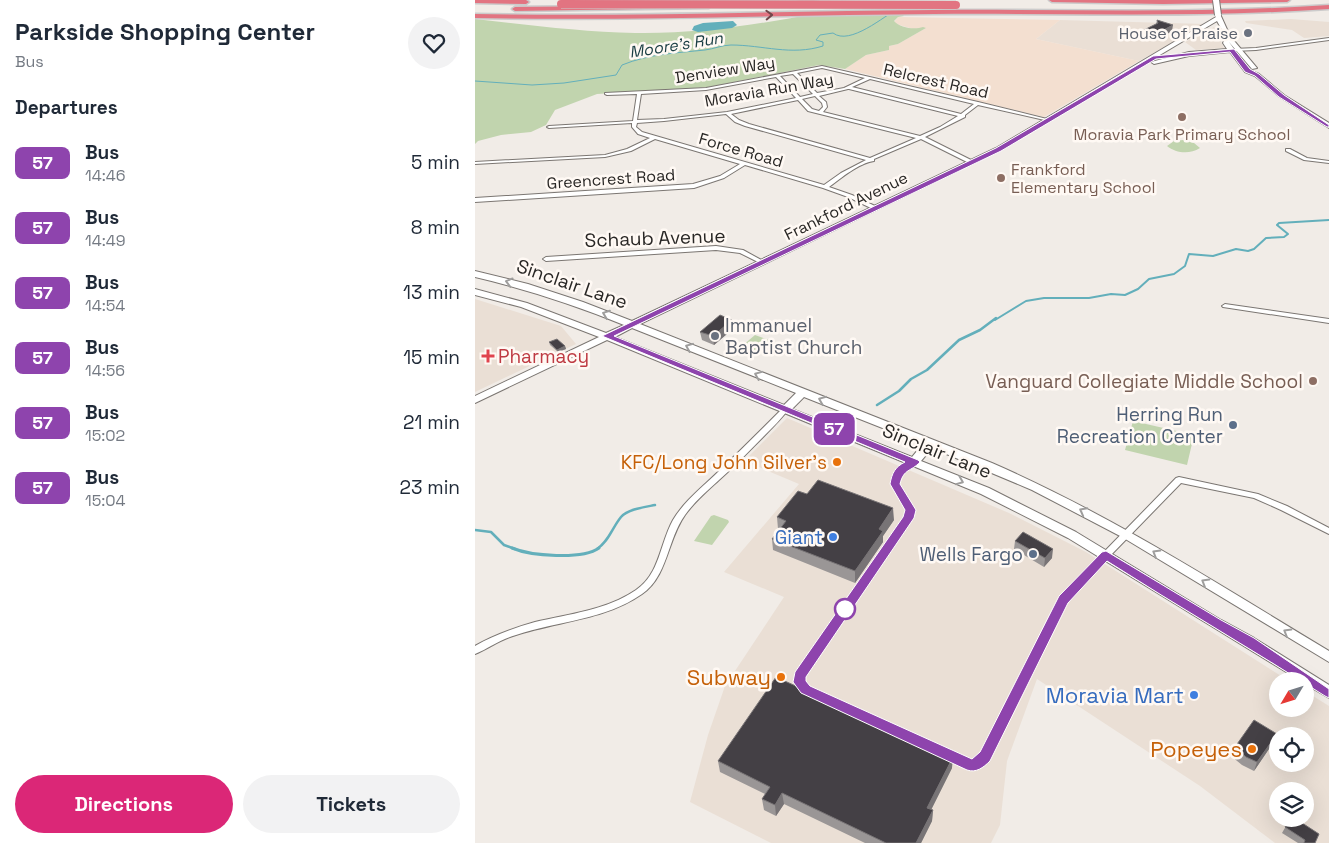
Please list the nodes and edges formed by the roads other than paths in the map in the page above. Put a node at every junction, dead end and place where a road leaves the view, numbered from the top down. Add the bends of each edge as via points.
1 (718, 0) edge
2 (785, 0) edge
3 (815, 0) edge
4 (1052, 0) edge
5 (1216, 0) edge
6 (1233, 0) edge
7 (1287, 0) edge
8 (1179, 2) junction
9 (1329, 3) edge
10 (475, 6) edge
11 (954, 6) junction
12 (1283, 9) junction
13 (1163, 12) junction
14 (1329, 14) edge
15 (475, 16) edge
16 (1218, 16) junction
17 (1228, 38) junction
18 (1329, 40) edge
19 (1232, 50) junction
20 (1240, 50) junction
21 (1175, 56) junction
22 (1155, 57) junction
23 (816, 67) joint
24 (1139, 67) junction
25 (794, 72) junction
26 (776, 75) junction
27 (1257, 75) junction
28 (869, 78) junction
29 (849, 88) junction
30 (639, 93) junction
31 (607, 94) dead end
32 (817, 95) junction
33 (798, 98) junction
34 (978, 103) junction
35 (821, 112) junction
36 (727, 113) junction
37 (963, 116) junction
38 (1049, 120) junction
39 (635, 122) junction
40 (1329, 126) edge
41 (549, 127) dead end
42 (653, 138) junction
43 (922, 138) junction
44 (945, 149) junction
45 (1288, 150) dead end
46 (872, 160) junction
47 (975, 161) junction
48 (1329, 162) edge
49 (475, 163) edge
50 (743, 164) junction
51 (825, 187) junction
52 (475, 200) edge
53 (875, 208) junction
54 (546, 259) dead end
55 (762, 262) junction
56 (475, 274) edge
57 (475, 292) edge
58 (542, 292) junction
59 (524, 306) junction
60 (1225, 306) dead end
61 (1329, 321) edge
62 (573, 323) junction
63 (633, 324) junction
64 (620, 330) junction
65 (607, 336) junction
66 (665, 337) junction
67 (585, 347) junction
68 (803, 392) junction
69 (475, 400) edge
70 (785, 410) junction
71 (930, 443) junction
72 (915, 462) junction
73 (1329, 531) edge
74 (1126, 534) junction
75 (1106, 555) junction
76 (475, 650) edge
77 (1329, 657) edge
78 (1329, 692) edge

1 - 10 highway
2 - 10 highway via 676,9
3 - 10 highway via 713,11
4 - 8 highway
5 - 16 street, bridge
6 - 8 highway
7 - 8 highway
9 - 11 highway
9 - 11 highway via 1229,7
9 - 12 highway
10 - 11 highway, bridge
11 - 12 highway
12 - 13 highway
13 - 14 highway
15 -> 13 highway via 658,18 875,12
16 - 17 street
16 - 22 street, Frankford Avenue
17 - 19 street via 1226,42
17 - 20 street
18 - 20 street
19 - 20 street
19 - 21 street
19 - 27 street via 1247,71
20 - 27 street
21 - 22 street
21 - 24 street
22 - 24 street, Frankford Avenue
23 - 25 street, Denview Way
23 - 28 street, Relcrest Road
24 - 38 street, Frankford Avenue
25 - 26 street, Denview Way
25 - 32 street
26 - 30 street, Denview Way via 706,89
26 - 33 street
27 - 40 street via 1281,96
28 - 29 street, Moravia Run Way
28 - 34 street, Relcrest Road
29 - 32 street, Moravia Run Way
29 - 37 street
30 - 31 street, Denview Way
30 - 39 street
32 - 33 street, Moravia Run Way
32 - 35 street via 824,103
33 - 35 street via 810,110
33 - 36 street, Moravia Run Way
34 - 37 street
34 - 38 street, Relcrest Road
35 - 43 street
36 - 39 street, Moravia Run Way
36 - 46 street via 747,126
37 - 43 street
38 - 47 street, Frankford Avenue
39 - 41 street, Moravia Run Way
39 - 42 street, Force Road via 640,133
42 - 49 street via 629,150 605,156
42 - 50 street, Force Road
43 - 44 street
43 - 46 street
44 - 47 street
44 - 47 street
45 - 48 street via 1306,159
46 - 51 street via 843,173
47 - 53 street, Frankford Avenue
50 - 51 street, Force Road
50 - 52 street, Greencrest Road via 722,177 694,186
51 - 53 street, Force Road
53 - 55 street, Frankford Avenue
54 - 55 street, Schaub Avenue via 716,248 741,251
55 - 63 street, Frankford Avenue
58 -> 56 street, Sinclair Lane
57 - 59 street, Sinclair Lane
58 - 59 street
63 -> 58 street, Sinclair Lane
59 - 62 street, Sinclair Lane
60 - 61 street
62 - 64 street
62 - 65 street, Sinclair Lane
62 - 67 street via 587,340
63 - 64 street, Frankford Avenue
63 - 66 street, Sinclair Lane
64 - 65 street, Frankford Avenue
64 - 66 street
65 - 67 street, Frankford Avenue
65 - 70 street, Sinclair Lane
68 -> 66 street, Sinclair Lane
67 - 69 street, Frankford Avenue
68 - 70 street
71 -> 68 street, Sinclair Lane
70 - 72 street, Sinclair Lane
70 - 76 street via 682,514 667,541 659,569 643,590 605,610 508,632
71 - 72 street
74 -> 71 street, Sinclair Lane via 1036,487
72 -> 75 street, Sinclair Lane via 1024,509
73 - 74 street via 1255,496 1179,480
74 - 75 street
77 -> 74 street, Sinclair Lane
75 - 78 street, Sinclair Lane

